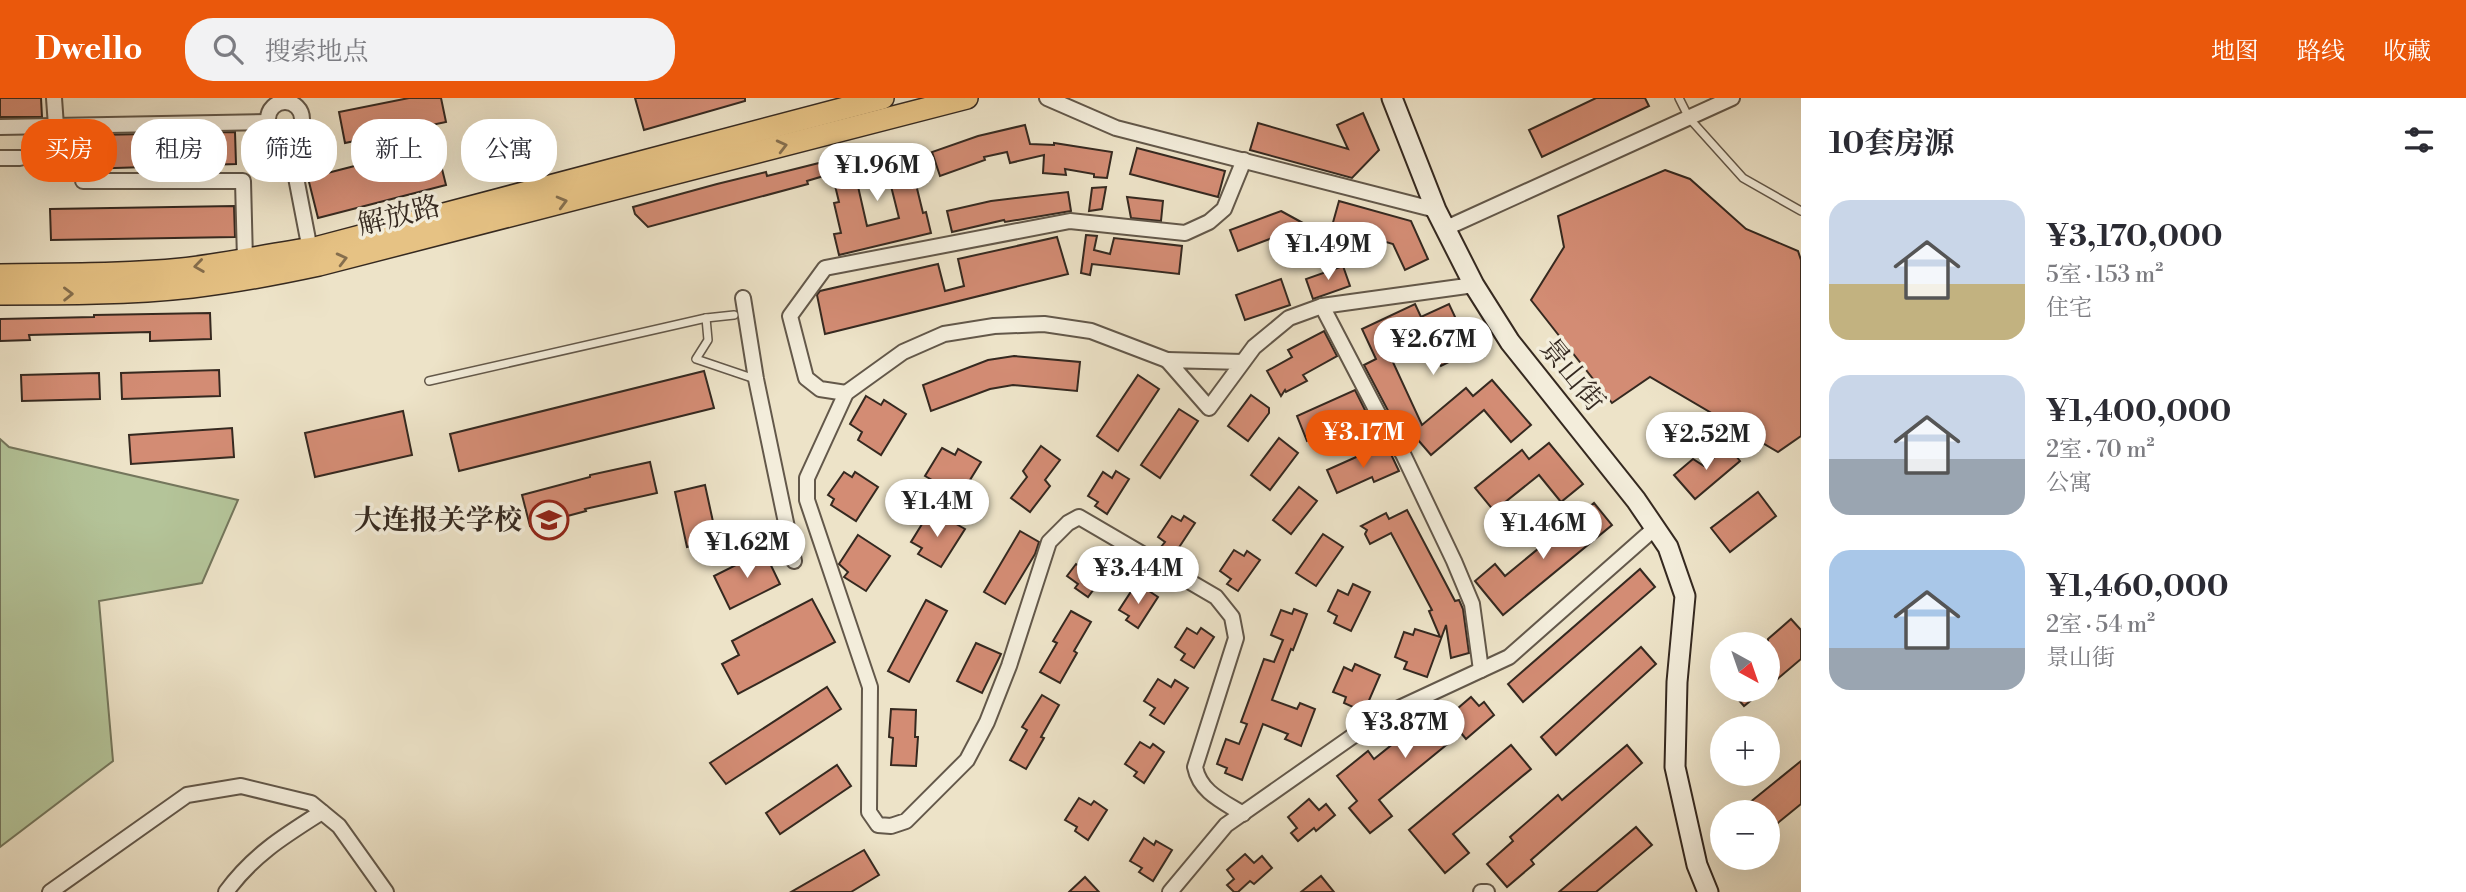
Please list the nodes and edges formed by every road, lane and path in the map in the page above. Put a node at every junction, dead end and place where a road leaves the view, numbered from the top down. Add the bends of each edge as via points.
1 (54, 98) edge
2 (883, 98) edge
3 (967, 98) edge
4 (1047, 98) edge
5 (1392, 98) edge
6 (1679, 98) edge
7 (1732, 98) edge
8 (281, 100) edge
9 (1689, 118) junction
10 (56, 119) edge
11 (268, 119) edge
12 (302, 119) edge
13 (241, 123) edge
14 (117, 125) edge
15 (0, 127) edge
16 (21, 127) edge
17 (0, 158) edge
18 (20, 158) dead end
19 (1244, 160) junction
20 (117, 181) edge
21 (297, 182) edge
22 (1436, 210) junction
23 (1801, 211) edge
24 (1444, 229) junction
25 (312, 258) junction
26 (245, 260) junction
27 (0, 275) edge
28 (1474, 285) junction
29 (0, 295) edge
30 (743, 298) dead end
31 (1322, 306) junction
32 (734, 315) dead end
33 (706, 318) junction
34 (1167, 360) junction
35 (1243, 362) junction
36 (756, 379) junction
37 (429, 381) dead end
38 (846, 393) junction
39 (1655, 528) junction
40 (794, 561) dead end
41 (1481, 670) junction
42 (322, 812) junction
43 (1243, 814) junction
44 (50, 892) edge
45 (226, 892) edge
46 (386, 892) edge
47 (1170, 892) edge
48 (1481, 892) edge
49 (1487, 892) edge
50 (1708, 892) edge

1 - 10 street
2 - 25 main road, 解放路
25 -> 3 main road, 解放路
4 - 19 street via 1116,128
5 - 22 street, 景山街
6 - 9 lane
7 - 9 street
8 - 11 street
8 - 12 street via 293,104
9 - 23 lane via 1743,178
9 - 24 street
13 - 14 street
15 - 16 street
17 - 18 street
19 - 22 street
19 - 38 street via 1224,209 1185,233 1070,221 825,268 790,316 806,378 820,389
20 - 26 street via 243,181
21 - 25 street
22 - 24 street, 景山街
24 - 28 street, 景山街
25 - 26 main road, 解放路
29 -> 25 main road, 解放路 via 192,287
26 -> 27 main road, 解放路 via 120,273
28 - 31 street
28 - 39 street, 景山街 via 1510,342
30 - 36 street
31 - 35 street via 1289,318
31 - 41 street via 1404,454 1454,561 1472,604
32 - 33 lane
33 - 36 lane via 708,340 696,359
33 - 37 lane
34 - 35 street
34 - 35 street via 1209,408
34 - 38 street via 1091,331 1044,324 994,326 944,334 913,348
36 - 40 street
38 - 43 street via 807,478 807,500 870,687 869,812 878,825 906,821 967,760 1009,666 1049,542 1079,517 1216,597 1232,617 1236,638 1195,767 1210,794
39 - 41 street via 1509,657
39 - 50 street, 景山街 via 1668,547 1685,596 1675,767 1697,866
41 - 43 street via 1380,717
42 - 44 street via 310,803 241,786 187,795
42 - 45 street via 270,845
42 - 46 street via 339,826
43 - 47 street via 1226,825
48 - 49 street

